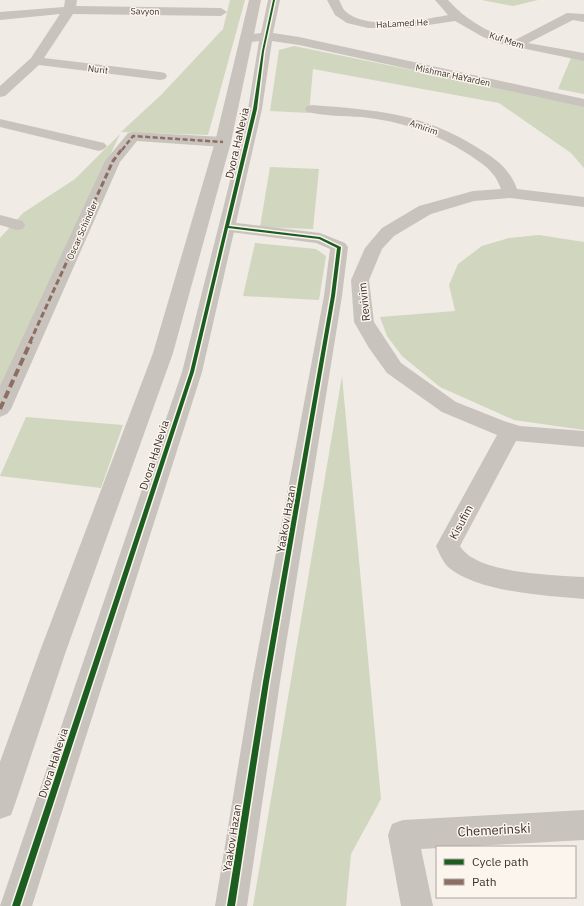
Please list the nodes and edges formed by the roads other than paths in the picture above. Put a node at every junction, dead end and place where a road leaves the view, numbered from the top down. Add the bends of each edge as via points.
1 (255, 0) edge
2 (274, 0) edge
3 (333, 0) edge
4 (441, 0) edge
5 (70, 5) edge
6 (221, 12) dead end
7 (0, 16) edge
8 (457, 17) junction
9 (584, 18) edge
10 (259, 39) junction
11 (516, 44) junction
12 (584, 57) edge
13 (36, 61) junction
14 (160, 76) dead end
15 (0, 93) edge
16 (584, 103) edge
17 (312, 109) dead end
18 (0, 123) edge
19 (223, 142) junction
20 (99, 146) dead end
21 (510, 193) junction
22 (584, 202) edge
23 (0, 220) edge
24 (17, 225) dead end
25 (228, 227) junction
26 (0, 409) edge
27 (510, 431) junction
28 (584, 439) edge
29 (584, 588) edge
30 (0, 804) edge
31 (584, 825) edge
32 (16, 906) edge
33 (231, 906) edge
34 (417, 906) edge

1 - 10 street, Dvora HaNevia
2 - 10 street, Dvora HaNevia
3 - 8 street, HaLamed He via 334,5 347,19 357,23 380,26 419,24
4 - 8 street, Kuf Mem
5 - 6 street, Savyon
5 - 7 street, Savyon
5 - 13 street
8 - 11 street, Kuf Mem via 479,30
9 - 11 street via 571,16
10 - 16 street, Mishmar HaYarden via 322,47
10 - 19 street, Dvora HaNevia
10 - 25 street, Dvora HaNevia via 255,109
11 - 12 street, Kuf Mem
13 - 14 street, Nurit
13 - 15 street
17 - 21 street, Amirim via 392,118 415,123 440,133 494,164 505,176
18 - 20 street
19 - 26 street, Oscar Schindler via 133,136 113,161
19 - 30 street, Dvora HaNevia via 163,353 53,651
21 - 22 street, Revivim
21 - 27 street, Revivim via 473,196 425,210 388,232 374,248 360,280 364,322 394,368 449,407
23 - 24 street
25 - 32 street, Dvora HaNevia via 192,372
25 - 33 street, Yaakov Hazan via 320,238 339,247 333,301 266,682
27 - 28 street, Revivim
27 - 29 street, Kisufim via 448,546 456,560 476,572 547,585
31 - 34 street, Chemerinski via 403,835

